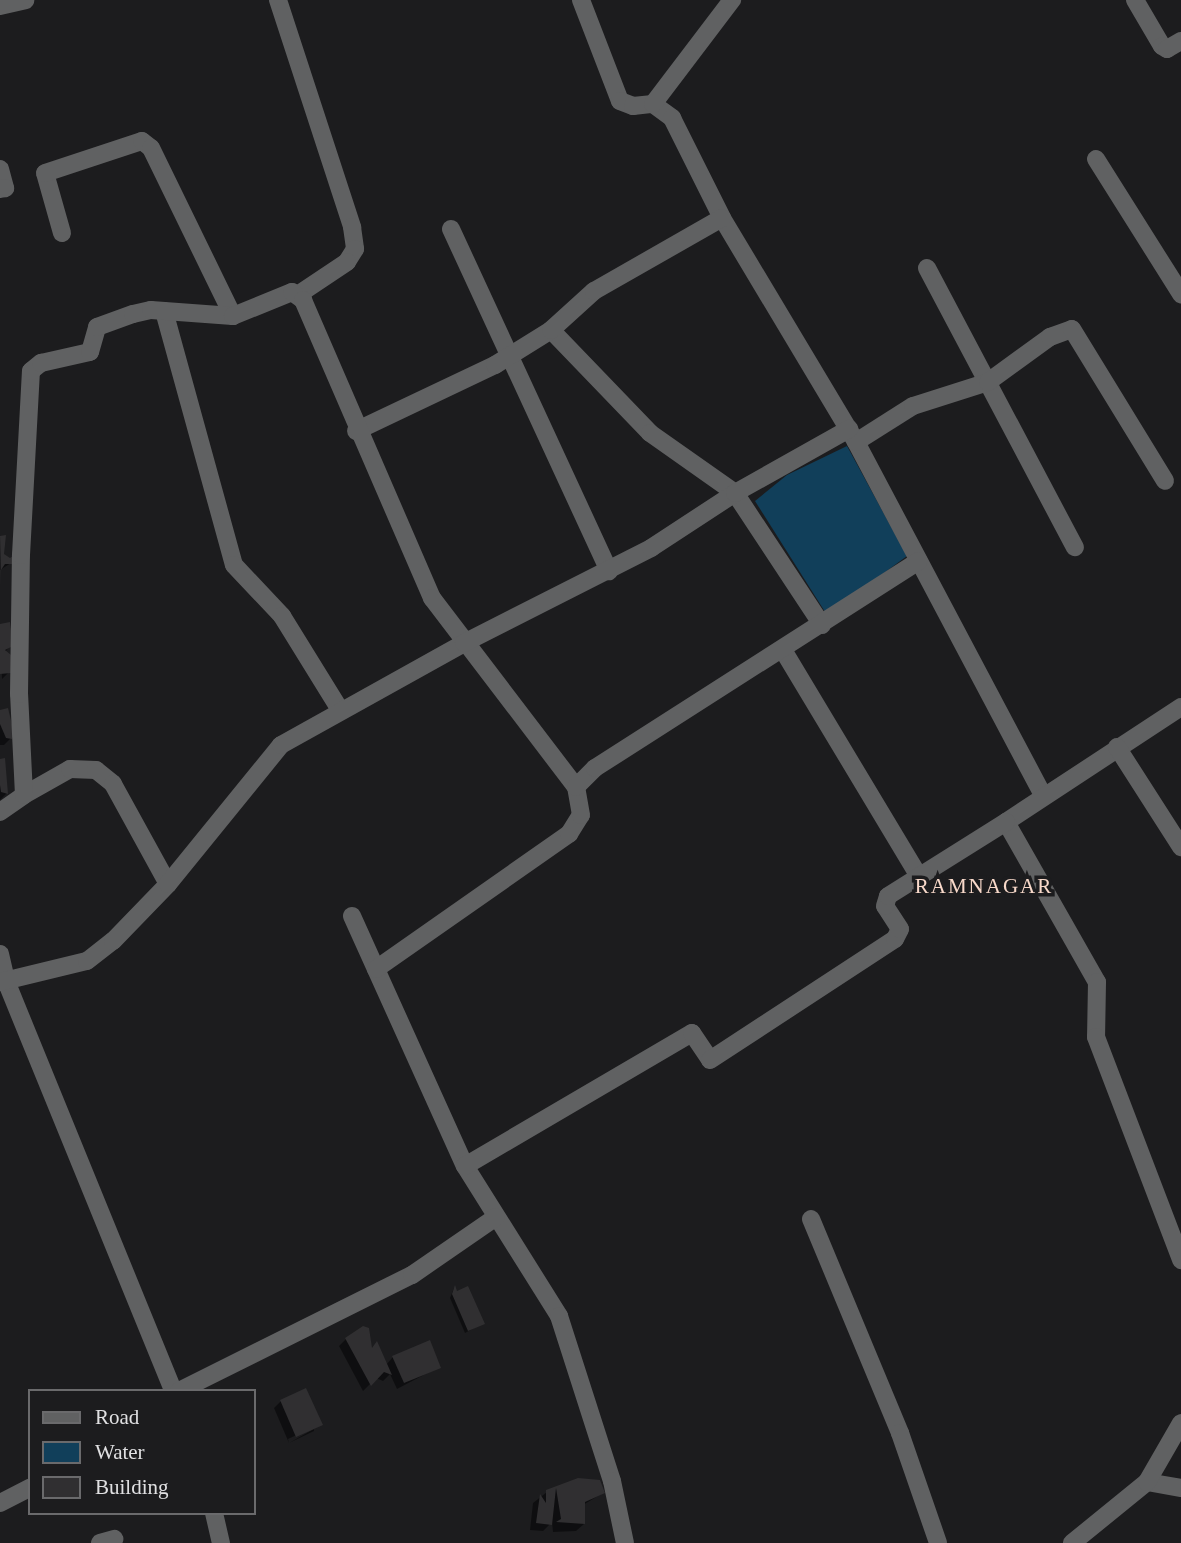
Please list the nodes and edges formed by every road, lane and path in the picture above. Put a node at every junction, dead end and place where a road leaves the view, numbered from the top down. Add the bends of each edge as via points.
1 (25, 0) edge
2 (278, 0) edge
3 (581, 0) edge
4 (732, 0) edge
5 (1135, 0) edge
6 (0, 6) edge
7 (1181, 41) edge
8 (653, 104) junction
9 (1096, 159) dead end
10 (0, 169) edge
11 (0, 189) edge
12 (722, 218) junction
13 (451, 229) dead end
14 (62, 233) dead end
15 (927, 268) dead end
16 (299, 294) junction
17 (1181, 294) edge
18 (164, 311) junction
19 (233, 316) junction
20 (551, 330) junction
21 (508, 357) junction
22 (988, 382) junction
23 (356, 431) junction
24 (853, 436) junction
25 (1165, 481) dead end
26 (735, 493) junction
27 (1075, 547) dead end
28 (919, 561) junction
29 (609, 571) junction
30 (822, 625) junction
31 (464, 643) junction
32 (783, 650) junction
33 (1181, 707) edge
34 (340, 710) junction
35 (1117, 747) junction
36 (576, 788) junction
37 (24, 795) junction
38 (1043, 795) junction
39 (0, 812) edge
40 (1006, 822) junction
41 (1181, 847) edge
42 (919, 876) junction
43 (168, 884) junction
44 (352, 916) dead end
45 (0, 954) edge
46 (376, 969) junction
47 (3, 982) edge
48 (465, 1166) junction
49 (496, 1217) junction
50 (811, 1219) dead end
51 (1181, 1260) edge
52 (172, 1389) edge
53 (183, 1389) edge
54 (1181, 1423) edge
55 (1147, 1482) junction
56 (1181, 1488) edge
57 (28, 1489) edge
58 (0, 1503) edge
59 (214, 1515) edge
60 (221, 1543) edge
61 (625, 1543) edge
62 (938, 1543) edge
63 (1072, 1543) edge

1 - 6 street
2 - 16 street via 352,227 355,249 347,262
3 - 8 street via 620,101 633,106
4 - 8 street
5 - 7 street via 1162,46 1167,49
8 - 12 street via 673,118
9 - 17 street
10 - 11 street via 5,188
12 - 20 street via 594,291
12 - 24 street
13 - 21 street
14 - 19 street via 45,173 142,141 151,148
15 - 22 street
16 - 19 street via 292,292
16 - 23 street
18 - 19 street
18 - 34 street via 234,565 282,617
18 - 37 street via 144,312 97,327 90,352 41,363 31,371 21,555 19,694
20 - 21 street
20 - 26 street via 650,433
21 - 23 street
21 - 29 street
22 - 24 street via 913,406
22 - 25 street via 1049,337 1072,329
22 - 27 street
23 - 31 street via 432,598
24 - 26 street
24 - 28 street
26 - 29 street
26 - 30 street
28 - 30 street
28 - 38 street
29 - 31 street
30 - 32 street
31 - 34 street
31 - 36 street
32 - 36 street via 596,768
32 - 42 street
33 - 35 street
34 - 43 street via 281,745
35 - 38 street
35 - 41 street
36 - 46 street via 581,815 569,834
37 - 39 street
37 - 43 street via 70,769 96,770 113,783
38 - 40 street
40 - 42 street
40 - 51 street via 1097,982 1096,1037
42 - 48 street via 885,900 900,929 895,939 710,1060 692,1032
43 - 47 street via 113,942 87,961
44 - 46 street
45 - 47 street
46 - 48 street
47 - 52 street
48 - 49 street
49 - 53 street via 412,1275
49 - 61 street via 559,1317 612,1481
50 - 62 street via 900,1433
54 - 55 street
55 - 56 street
55 - 63 street
57 - 58 street
59 - 60 street

